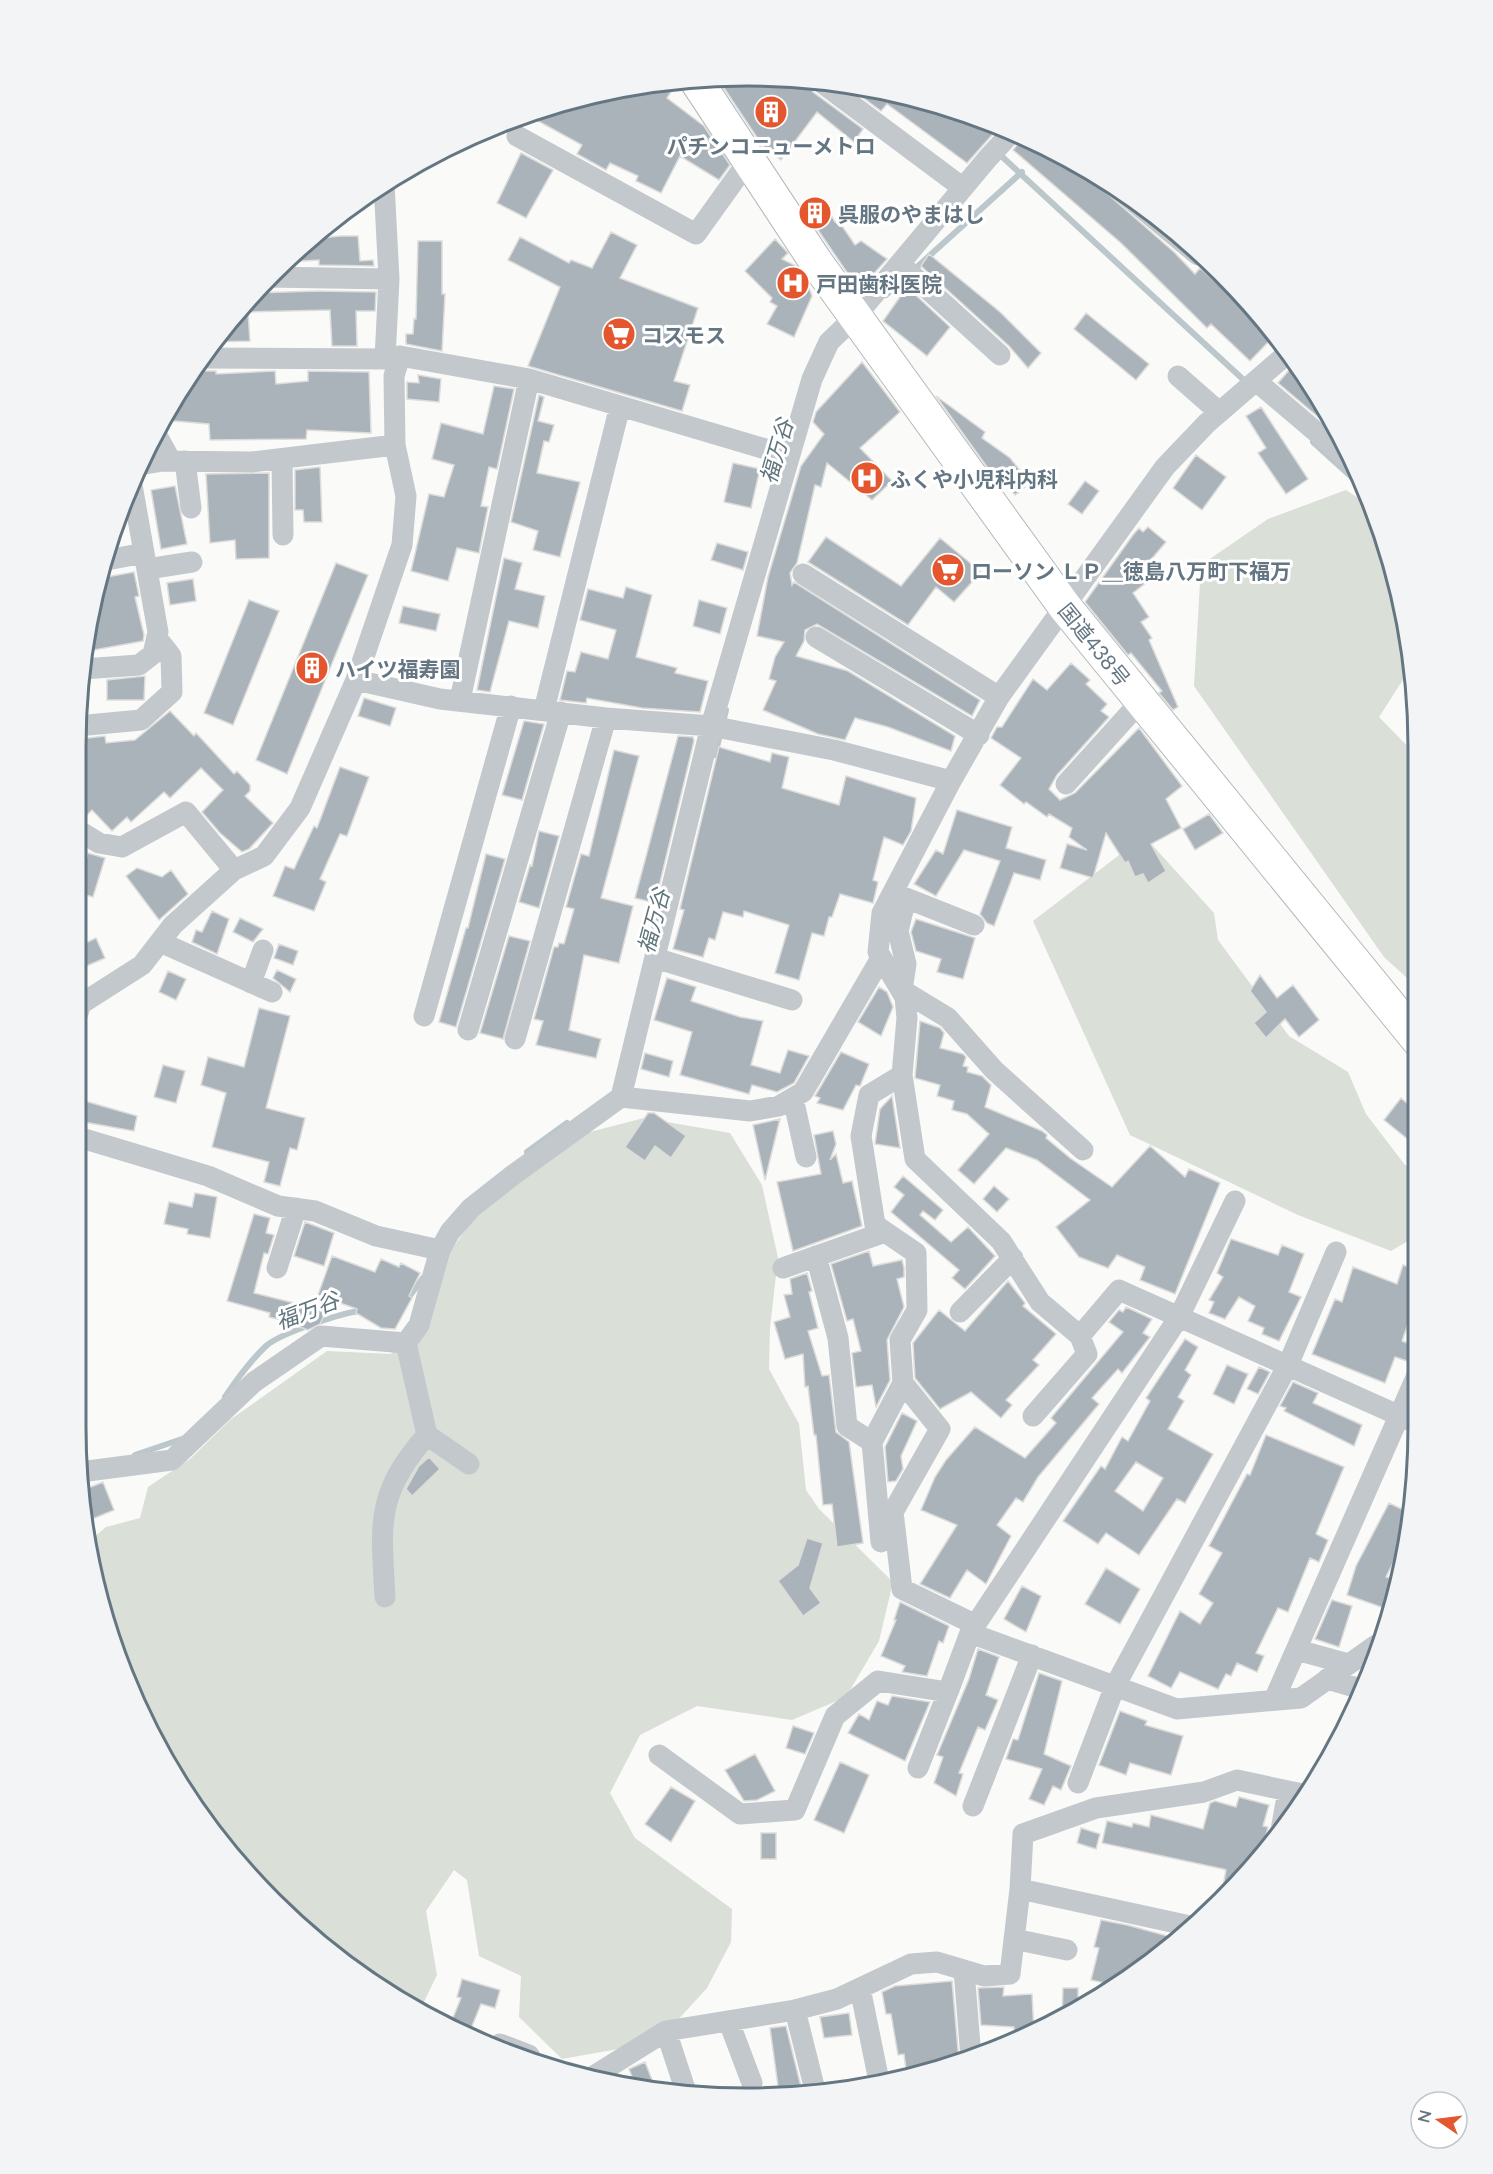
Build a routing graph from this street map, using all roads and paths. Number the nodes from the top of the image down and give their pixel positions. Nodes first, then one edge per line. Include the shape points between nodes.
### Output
1 (701, 87) edge
2 (833, 91) edge
3 (517, 136) dead end
4 (1006, 139) edge
5 (749, 160) junction
6 (963, 188) junction
7 (385, 194) edge
8 (900, 264) junction
9 (281, 277) edge
10 (389, 279) junction
11 (855, 317) junction
12 (1000, 355) dead end
13 (393, 357) junction
14 (212, 358) edge
15 (1281, 359) edge
16 (1178, 376) dead end
17 (529, 379) junction
18 (1256, 381) junction
19 (620, 406) junction
20 (1219, 412) junction
21 (161, 440) edge
22 (395, 444) junction
23 (1334, 445) edge
24 (789, 456) junction
25 (282, 459) junction
26 (178, 461) junction
27 (150, 464) edge
28 (135, 498) edge
29 (190, 508) dead end
30 (283, 535) dead end
31 (113, 560) edge
32 (146, 561) junction
33 (192, 562) dead end
34 (803, 574) dead end
35 (1065, 607) junction
36 (816, 637) dead end
37 (157, 638) junction
38 (90, 668) edge
39 (356, 680) junction
40 (999, 697) junction
41 (460, 700) junction
42 (1141, 701) junction
43 (511, 706) junction
44 (552, 711) junction
45 (606, 718) junction
46 (86, 725) edge
47 (711, 726) junction
48 (979, 735) junction
49 (951, 781) junction
50 (1066, 784) dead end
51 (86, 835) edge
52 (234, 870) junction
53 (974, 925) dead end
54 (160, 942) junction
55 (263, 950) dead end
56 (655, 957) junction
57 (881, 958) junction
58 (251, 983) junction
59 (902, 990) junction
60 (272, 992) dead end
61 (792, 1000) dead end
62 (86, 1001) edge
63 (424, 1016) dead end
64 (1408, 1028) edge
65 (468, 1030) dead end
66 (515, 1039) dead end
67 (902, 1075) junction
68 (621, 1097) junction
69 (793, 1098) junction
70 (86, 1139) edge
71 (1083, 1150) dead end
72 (806, 1157) dead end
73 (1235, 1201) dead end
74 (296, 1208) junction
75 (885, 1232) junction
76 (441, 1250) junction
77 (1336, 1252) dead end
78 (816, 1256) junction
79 (1012, 1258) junction
80 (277, 1268) dead end
81 (783, 1268) dead end
82 (960, 1312) dead end
83 (1179, 1317) junction
84 (1080, 1336) junction
85 (406, 1343) junction
86 (1288, 1365) junction
87 (903, 1383) junction
88 (1034, 1416) dead end
89 (1408, 1420) edge
90 (1408, 1422) edge
91 (427, 1435) junction
92 (872, 1442) junction
93 (469, 1464) dead end
94 (87, 1471) edge
95 (881, 1542) dead end
96 (385, 1597) dead end
97 (973, 1629) junction
98 (1297, 1650) junction
99 (1368, 1650) edge
100 (1032, 1655) junction
101 (1348, 1664) junction
102 (1327, 1679) junction
103 (1115, 1686) junction
104 (1354, 1687) edge
105 (948, 1692) junction
106 (1274, 1700) junction
107 (659, 1755) dead end
108 (918, 1768) dead end
109 (1078, 1783) dead end
110 (1298, 1793) edge
111 (973, 1806) dead end
112 (1020, 1889) junction
113 (1182, 1924) edge
114 (1014, 1939) junction
115 (1067, 1950) dead end
116 (964, 1970) junction
117 (860, 1988) junction
118 (795, 2010) junction
119 (729, 2022) junction
120 (666, 2031) junction
121 (970, 2049) edge
122 (600, 2072) edge
123 (878, 2075) edge
124 (752, 2083) dead end
125 (684, 2085) edge
126 (814, 2085) edge

1 - 5 highway, 国道438号
2 - 6 street
3 - 5 street via 696,234
4 - 6 street
5 - 11 highway, 国道438号
6 - 8 street
7 - 10 street
8 - 11 street
8 - 12 street
9 - 10 street
10 - 13 street
11 - 24 street via 829,342 812,380
11 - 35 highway, 国道438号
13 - 14 street
13 - 17 street
13 - 22 street
15 - 18 street
16 - 20 street
17 - 19 street
17 - 41 street
18 - 20 street
18 - 23 street
19 - 24 street
19 - 44 street
20 - 35 street via 1165,467
21 - 26 street
22 - 25 street
22 - 39 street via 406,495 402,545
24 - 47 street
25 - 26 street
25 - 30 street
26 - 27 street
26 - 29 street
28 - 32 street
31 - 32 street
32 - 33 street
32 - 37 street
34 - 40 street
35 - 40 street
35 - 42 highway, 国道438号
36 - 48 street
37 - 38 street via 153,654 139,665
37 - 46 street via 171,656 172,692 141,720
39 - 41 street
39 - 52 street via 300,808 264,856
40 - 48 street
41 - 43 street
42 - 50 street
42 - 64 highway, 国道438号
43 - 44 street
43 - 63 street
44 - 45 street
44 - 65 street
45 - 47 street
45 - 66 street
47 - 49 street via 834,750
47 - 56 street
48 - 49 street
49 - 57 street via 882,913 878,952
51 - 52 street via 99,843 122,847 186,812
52 - 54 street via 173,925
53 - 59 street via 906,898 898,931 906,964
54 - 58 street
54 - 62 street via 142,965
55 - 58 street
56 - 61 street
56 - 68 street
57 - 59 street
57 - 69 street via 803,1092
58 - 60 street
59 - 67 street via 907,1018
59 - 71 street via 948,1018 994,1070
67 - 75 street via 869,1095 861,1136 875,1226
67 - 79 street via 915,1159 1001,1241
68 - 69 street via 750,1111 779,1106
68 - 76 street via 471,1208 450,1232
69 - 72 street
70 - 74 street via 208,1176 267,1203
73 - 83 street
74 - 76 street via 315,1211 376,1236
74 - 80 street
75 - 78 street
75 - 87 street via 916,1253 917,1310 900,1340
76 - 85 street via 419,1325
77 - 86 street
78 - 81 street
78 - 92 street via 838,1338 847,1426
79 - 82 street
79 - 84 street via 1040,1302
83 - 84 street via 1119,1290
83 - 86 street
83 - 97 street
84 - 88 street via 1087,1353
85 - 91 street
85 - 94 street via 321,1336 254,1382 172,1460
86 - 89 street
86 - 103 street
87 - 92 street
87 - 97 street via 940,1429 893,1512 902,1588
90 - 98 street
91 - 93 street
91 - 96 street via 403,1462 386,1500 381,1524
92 - 95 street
97 - 100 street
97 - 105 street
98 - 101 street
98 - 106 street
99 - 101 street
100 - 103 street
100 - 111 street
101 - 102 street
102 - 104 street
102 - 106 street via 1301,1698
103 - 106 street via 1177,1709
103 - 109 street
105 - 107 street via 878,1680 835,1716 795,1810 740,1814
105 - 108 street
110 - 112 street via 1237,1780 1204,1792 1096,1808 1023,1834
112 - 113 street
112 - 114 street
114 - 115 street
114 - 116 street via 1010,1974 984,1976
116 - 117 street via 937,1962 911,1964
116 - 121 street
117 - 118 street via 837,1999
117 - 123 street
118 - 119 street
118 - 126 street
119 - 120 street
119 - 124 street
120 - 122 street
120 - 125 street

